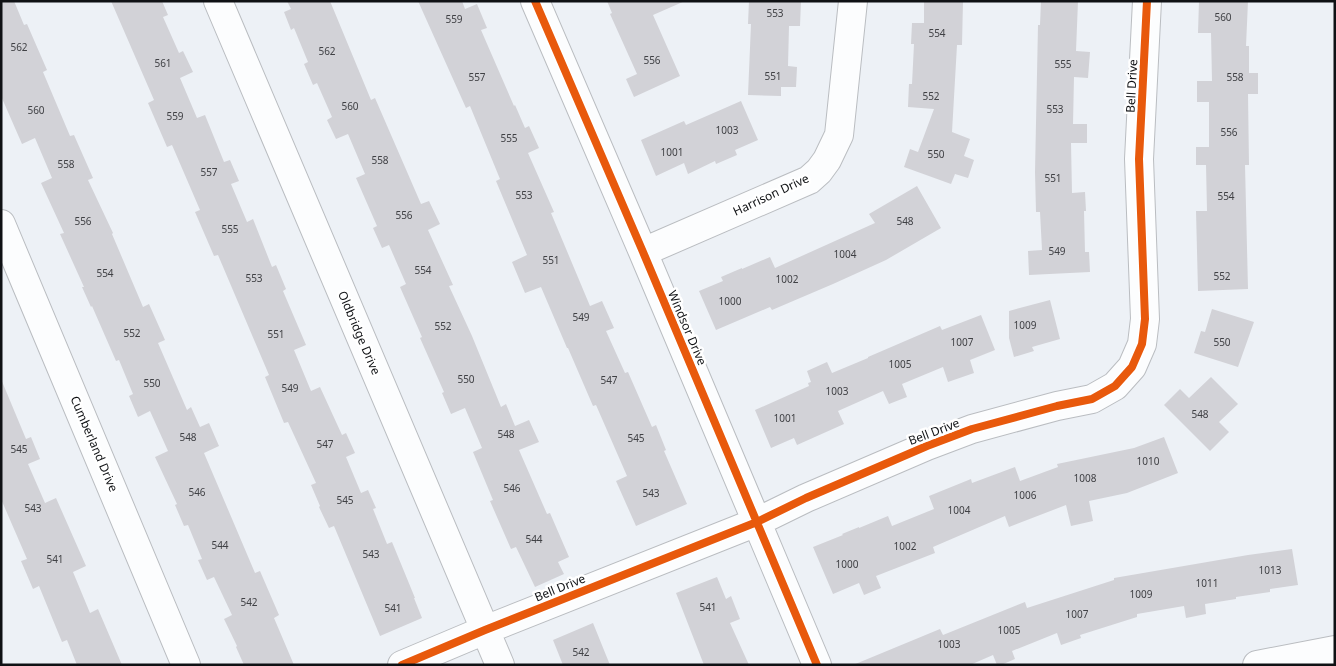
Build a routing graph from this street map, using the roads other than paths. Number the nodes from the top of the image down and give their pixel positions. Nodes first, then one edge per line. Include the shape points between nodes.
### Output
1 (218, 1) edge
2 (536, 1) edge
3 (853, 1) edge
4 (1147, 1) edge
5 (1, 224) edge
6 (643, 252) junction
7 (757, 522) junction
8 (485, 630) junction
9 (1335, 650) edge
10 (186, 665) edge
11 (402, 665) edge
12 (500, 665) edge
13 (817, 665) edge
14 (1257, 665) edge

1 - 8 street, Oldbridge Drive
2 - 6 street, Windsor Drive
3 - 6 street, Harrison Drive via 839,135 819,171 809,180
4 - 7 street, Bell Drive via 1140,159 1145,319 1142,344 1132,367 1115,386 1092,399 963,432
5 - 10 street, Cumberland Drive
6 - 7 street, Windsor Drive
7 - 8 street, Bell Drive
7 - 13 street, Windsor Drive
8 - 11 street, Bell Drive
8 - 12 street, Oldbridge Drive
9 - 14 street

